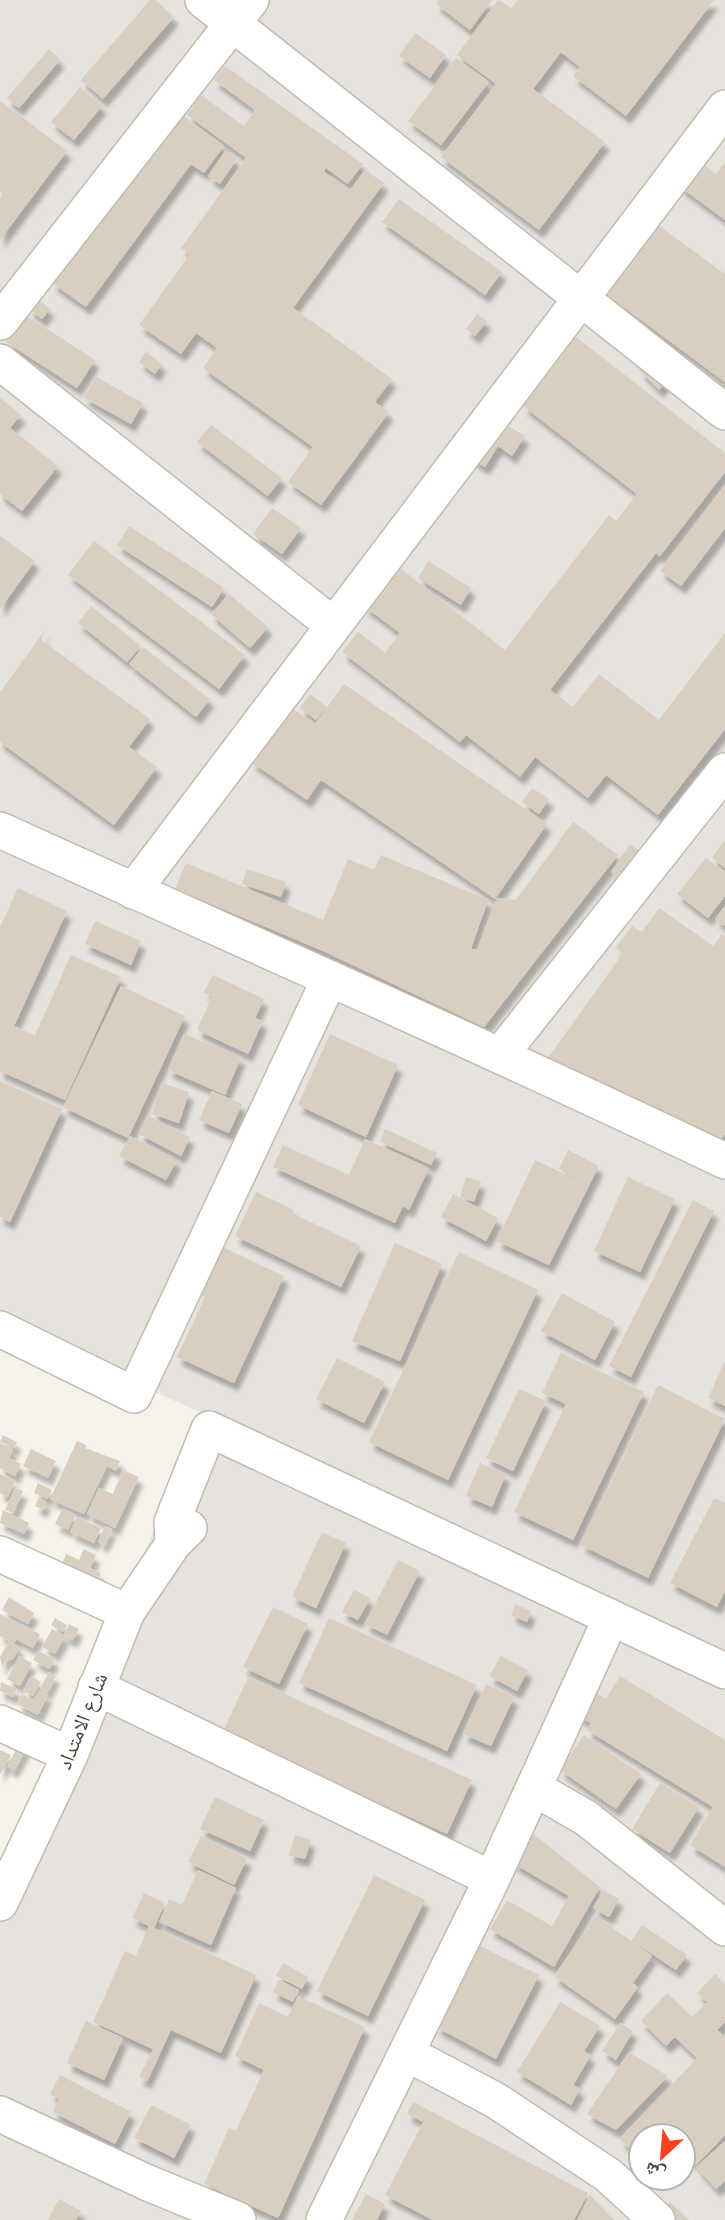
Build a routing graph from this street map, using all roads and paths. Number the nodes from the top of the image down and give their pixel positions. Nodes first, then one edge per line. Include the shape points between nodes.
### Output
1 (203, 0) edge
2 (242, 12) edge
3 (725, 108) edge
4 (580, 298) junction
5 (0, 322) edge
6 (0, 362) edge
7 (725, 412) edge
8 (333, 625) junction
9 (725, 771) edge
10 (0, 830) edge
11 (133, 891) junction
12 (329, 980) junction
13 (501, 1054) junction
14 (725, 1161) edge
15 (0, 1329) edge
16 (0, 1555) edge
17 (127, 1612) junction
18 (611, 1618) junction
19 (725, 1671) edge
20 (96, 1687) junction
21 (0, 1723) edge
22 (70, 1755) junction
23 (534, 1788) junction
24 (492, 1879) junction
25 (2, 1894) edge
26 (725, 1928) edge
27 (408, 2054) junction
28 (0, 2114) edge
29 (238, 2220) edge
30 (324, 2220) edge
31 (657, 2220) edge

1 - 2 street
2 - 4 street
2 - 5 street
3 - 4 street
4 - 7 street
4 - 8 street
6 - 8 street
8 - 11 street
9 - 13 street
10 - 11 street
11 - 12 street
12 - 13 street
12 - 15 street via 134,1395
13 - 14 street
16 - 17 street
17 - 18 street, شارع الامتداد via 173,1544 173,1522 220,1433
17 - 20 street, شارع الامتداد
18 - 19 street
18 - 23 street
20 - 22 street, شارع الامتداد
20 - 24 street
21 - 22 street
22 - 25 street, شارع الامتداد
23 - 24 street
23 - 26 street via 586,1818
24 - 27 street
27 - 30 street
27 - 31 street via 495,2099 608,2175
28 - 29 street

